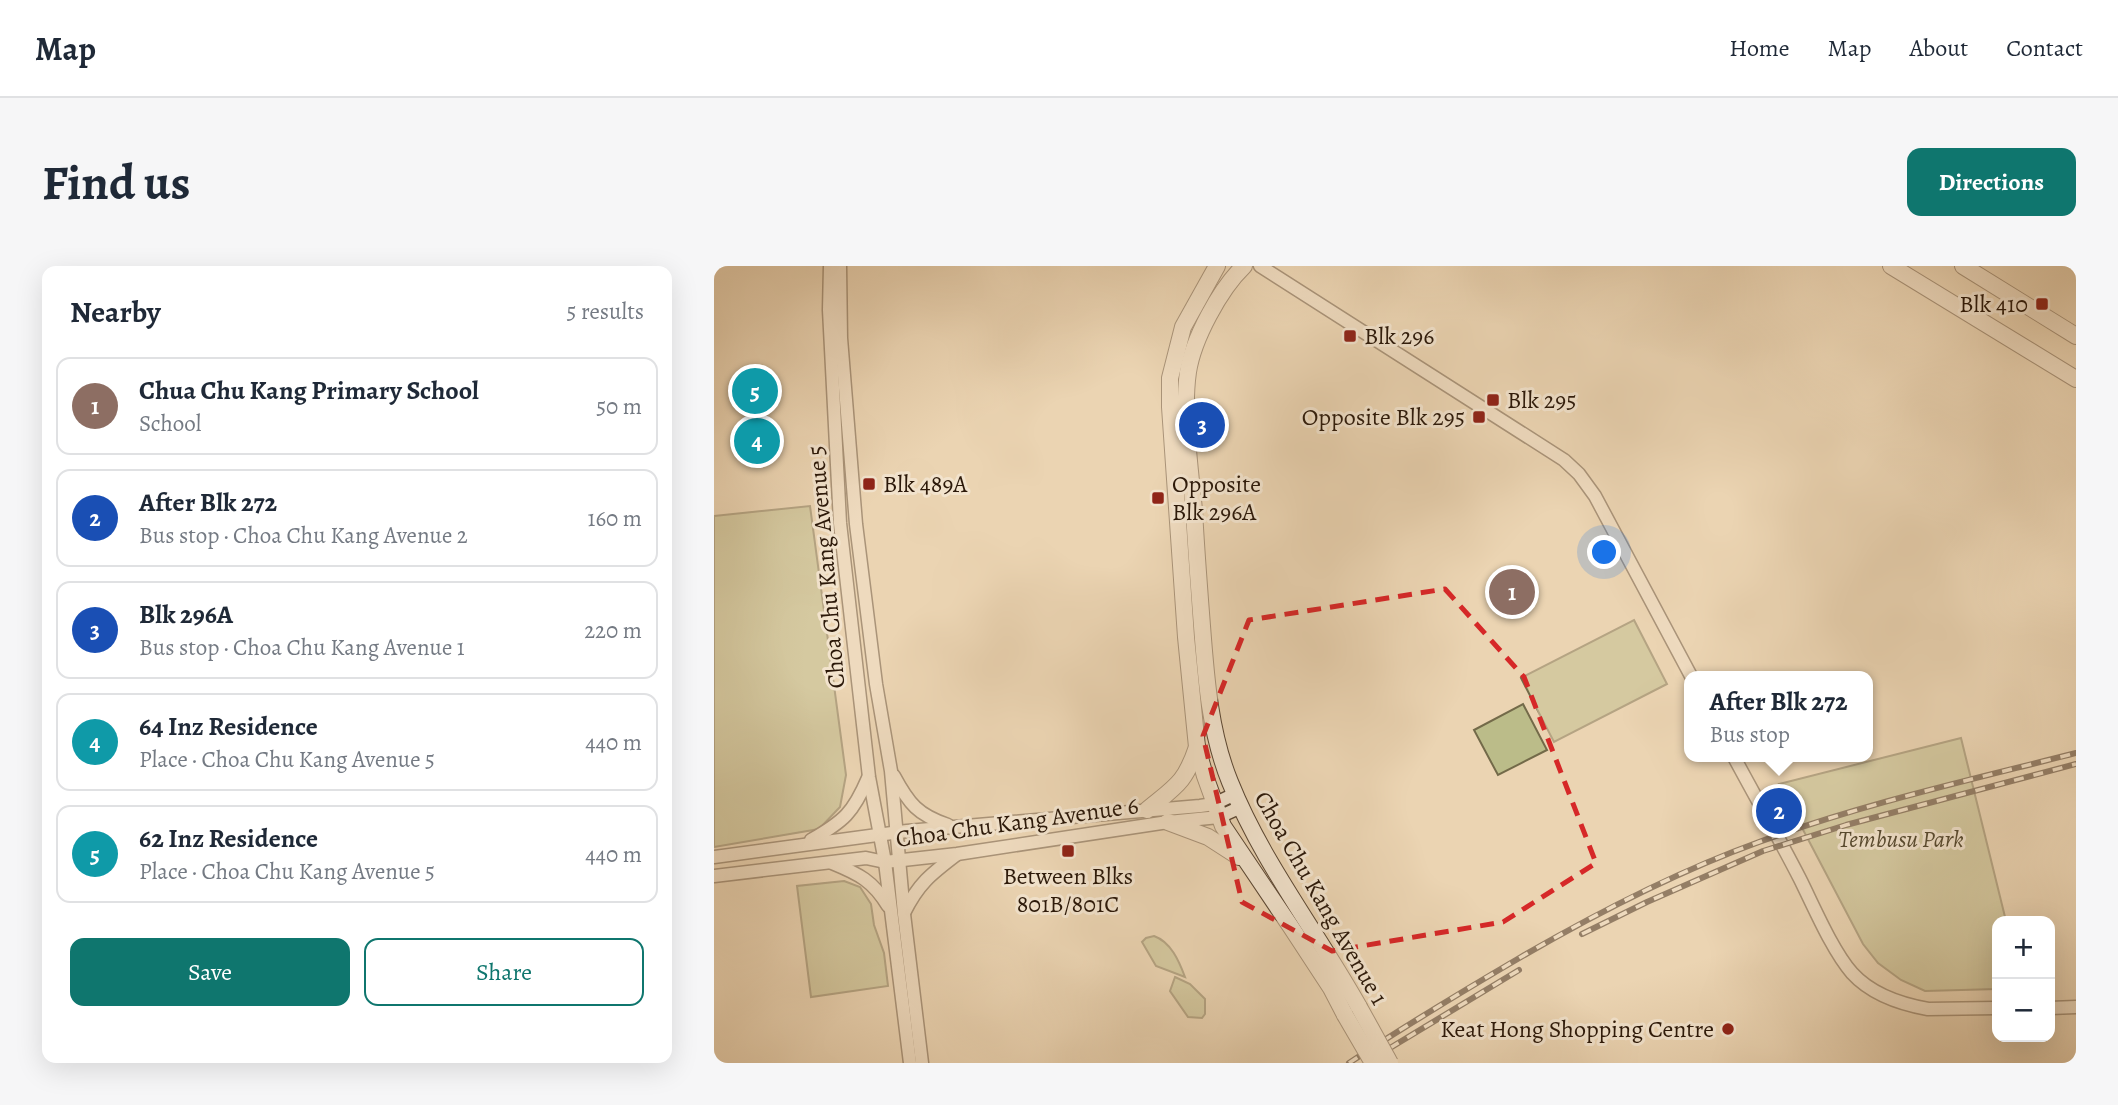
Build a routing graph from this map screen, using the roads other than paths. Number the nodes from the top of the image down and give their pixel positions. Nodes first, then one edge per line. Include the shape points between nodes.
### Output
1 (830, 266) edge
2 (840, 266) edge
3 (1217, 266) edge
4 (1244, 266) edge
5 (1260, 266) edge
6 (1891, 266) edge
7 (1963, 266) edge
8 (2076, 336) edge
9 (838, 377) junction
10 (2076, 379) edge
11 (1688, 671) edge
12 (1197, 747) junction
13 (1737, 762) edge
14 (891, 771) junction
15 (869, 777) junction
16 (1238, 800) junction
17 (1147, 810) junction
18 (1217, 810) junction
19 (1168, 822) junction
20 (952, 826) junction
21 (897, 832) junction
22 (879, 835) junction
23 (805, 844) junction
24 (957, 854) junction
25 (714, 857) edge
26 (900, 860) junction
27 (829, 862) junction
28 (885, 862) junction
29 (1250, 864) junction
30 (714, 876) edge
31 (1281, 880) junction
32 (1275, 902) junction
33 (890, 909) junction
34 (904, 914) junction
35 (2076, 1007) edge
36 (1992, 1008) edge
37 (2055, 1008) edge
38 (1352, 1011) junction
39 (910, 1063) edge
40 (922, 1063) edge
41 (1373, 1063) edge
42 (1390, 1063) edge

1 - 9 street, Choa Chu Kang Avenue 5 via 829,310
2 - 9 street, Choa Chu Kang Avenue 5
3 - 12 street, Choa Chu Kang Avenue 1 via 1184,327 1170,378
4 - 16 street, Choa Chu Kang Avenue 1 via 1206,321 1188,371 1186,400 1207,683 1220,755
5 - 11 street via 1564,460 1595,496
6 - 10 street
7 - 8 street
9 - 14 street, Choa Chu Kang Avenue 5
9 - 15 street, Choa Chu Kang Avenue 5 via 840,523
12 - 17 street via 1180,783
12 - 18 street, Choa Chu Kang Avenue 1
13 - 36 street via 1853,974 1890,999 1918,1007
14 - 20 street via 914,809
14 - 21 street, Choa Chu Kang Avenue 5
15 - 22 street, Choa Chu Kang Avenue 5
15 - 23 street via 859,800 842,821
16 - 18 street, Choa Chu Kang Avenue 6
16 - 31 street, Choa Chu Kang Avenue 1
17 - 18 street, Choa Chu Kang Avenue 6
17 - 20 street, Choa Chu Kang Avenue 6
18 - 19 street, Choa Chu Kang Avenue 6
18 - 29 street, Choa Chu Kang Avenue 1
19 - 24 street, Choa Chu Kang Avenue 6
19 - 29 street via 1208,837
20 - 21 street, Choa Chu Kang Avenue 6
21 - 22 street, Choa Chu Kang Avenue 6
21 - 26 street, Choa Chu Kang Avenue 5
22 - 23 street, Choa Chu Kang Avenue 6
22 - 28 street, Choa Chu Kang Avenue 5
23 - 25 street, Choa Chu Kang Avenue 6
24 - 26 street, Choa Chu Kang Avenue 6
24 - 34 street via 926,878
26 - 28 street, Choa Chu Kang Avenue 6
26 - 34 street, Choa Chu Kang Avenue 5
27 - 28 street, Choa Chu Kang Avenue 6 via 866,858
27 - 30 street, Choa Chu Kang Avenue 6
27 - 33 street via 865,878
28 - 33 street, Choa Chu Kang Avenue 5
29 - 32 street, Choa Chu Kang Avenue 1
31 - 32 street via 1272,890
31 - 38 street, Choa Chu Kang Avenue 1 via 1333,960
32 - 38 street, Choa Chu Kang Avenue 1 via 1331,988
33 - 39 street, Choa Chu Kang Avenue 5
34 - 40 street, Choa Chu Kang Avenue 5
35 - 37 street
38 - 41 street, Choa Chu Kang Avenue 1, bridge
38 - 42 street, Choa Chu Kang Avenue 1, bridge

